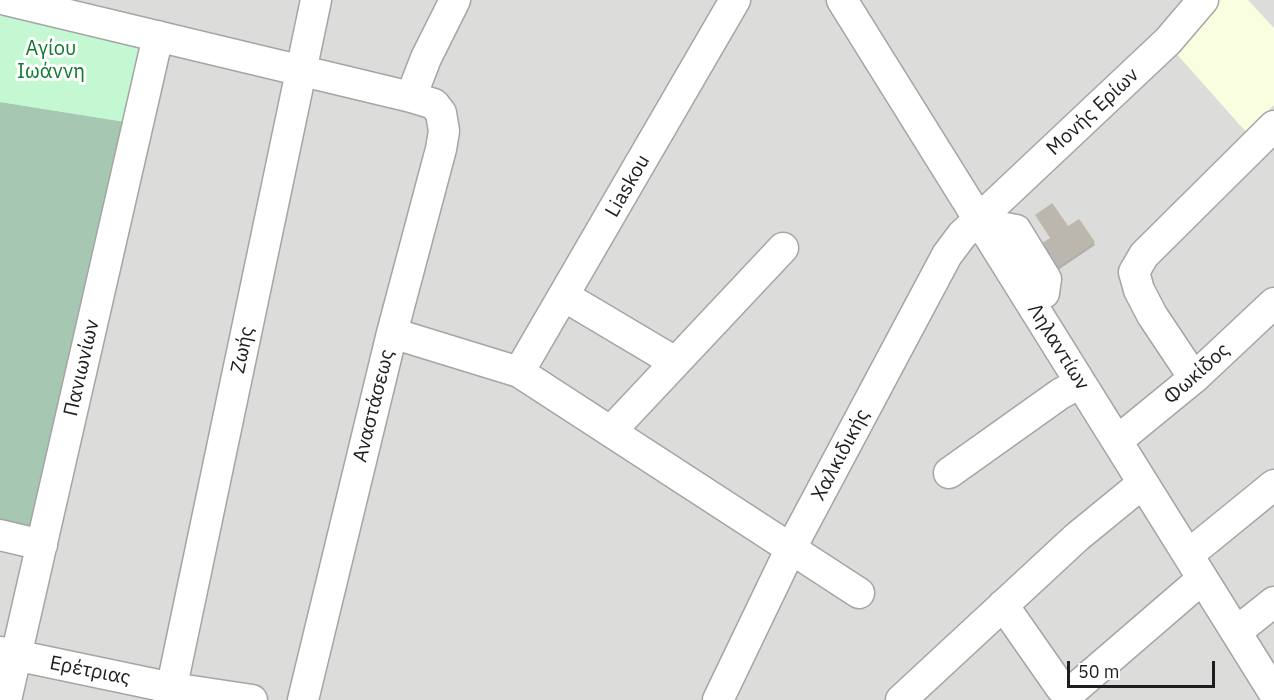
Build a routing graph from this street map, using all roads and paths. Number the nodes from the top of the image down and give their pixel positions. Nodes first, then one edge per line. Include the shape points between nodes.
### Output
1 (6, 0) edge
2 (316, 0) edge
3 (455, 0) edge
4 (735, 0) edge
5 (842, 0) edge
6 (1203, 0) edge
7 (158, 36) junction
8 (301, 70) junction
9 (411, 97) junction
10 (1274, 126) edge
11 (992, 223) junction
12 (783, 248) dead end
13 (1044, 292) dead end
14 (564, 296) junction
15 (1274, 303) edge
16 (392, 333) junction
17 (675, 362) junction
18 (519, 372) junction
19 (1194, 378) junction
20 (1080, 383) junction
21 (611, 431) junction
22 (1117, 441) junction
23 (949, 473) dead end
24 (1143, 483) junction
25 (1274, 485) edge
26 (0, 535) edge
27 (42, 545) junction
28 (791, 548) junction
29 (1195, 567) junction
30 (859, 593) dead end
31 (1274, 602) edge
32 (1003, 605) junction
33 (1236, 632) junction
34 (8, 654) edge
35 (1274, 693) edge
36 (171, 694) edge
37 (6, 700) edge
38 (252, 700) edge
39 (303, 700) edge
40 (718, 700) edge
41 (902, 700) edge

1 - 7 street
2 - 8 street, Ζωής
3 - 9 street
4 - 14 street, Liaskou
5 - 11 street, Ληλαντίων
6 - 11 street, Μονής Ερίων
7 - 8 street
7 - 27 street, Πανιωνίων
8 - 9 street
8 - 36 street, Ζωής
9 - 16 street, Αναστάσεως via 434,104 441,113 444,130
10 - 19 street via 1144,255 1134,272 1152,315
11 - 13 street via 1016,230 1046,279
11 - 20 street, Ληλαντίων
11 - 28 street, Χαλκιδικής via 962,235 947,255
12 - 17 street
14 - 17 street
14 - 18 street, Liaskou
15 - 19 street, Φωκίδος
16 - 18 street
16 - 39 street, Αναστάσεως
17 - 21 street
18 - 21 street
19 - 22 street, Φωκίδος
20 - 22 street, Ληλαντίων
20 - 23 street
21 - 28 street
22 - 24 street, Ληλαντίων
24 - 29 street, Ληλαντίων
24 - 32 street
25 - 29 street
26 - 27 street
27 - 34 street, Πανιωνίων
28 - 30 street
28 - 40 street, Χαλκιδικής
29 - 32 street via 1072,692 1061,688
29 - 33 street, Ληλαντίων
31 - 33 street
32 - 41 street
33 - 35 street, Ληλαντίων
34 - 36 street, Ερέτριας
34 - 37 street, Πανιωνίων
36 - 38 street, Ερέτριας

